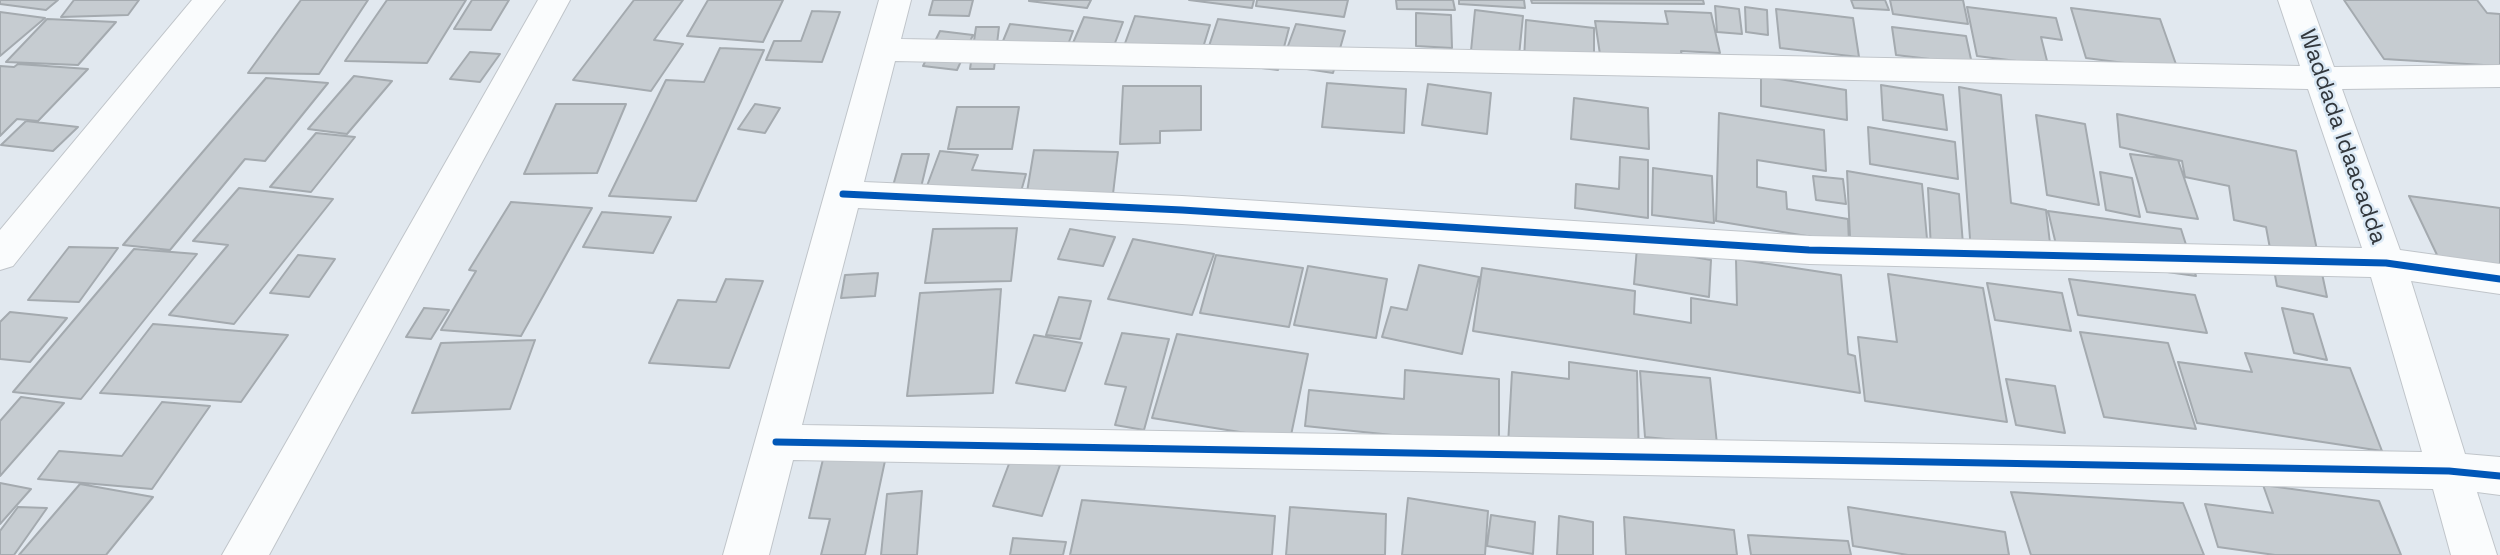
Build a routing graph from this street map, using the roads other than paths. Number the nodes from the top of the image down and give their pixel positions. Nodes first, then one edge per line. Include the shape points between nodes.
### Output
1 (209, 0) edge
2 (554, 0) edge
3 (895, 0) edge
4 (2294, 0) edge
5 (882, 50) junction
6 (2500, 76) edge
7 (2321, 78) junction
8 (843, 194) junction
9 (0, 256) edge
10 (2386, 262) junction
11 (2500, 279) edge
12 (776, 442) junction
13 (2449, 471) junction
14 (2500, 476) edge
15 (246, 555) edge
16 (746, 555) edge
17 (2474, 555) edge

1 - 9 street
2 - 15 street
3 - 5 street
4 - 7 street, Waddada Idaacadda
5 - 7 street
5 - 8 street
6 - 7 street
7 - 10 street, Waddada Idaacadda
8 - 10 street via 1182,210 1809,250
8 - 12 street
10 - 11 street
10 - 13 street, Waddada Idaacadda
12 - 13 street
12 - 16 street
13 - 14 street
13 - 17 street, Waddada Idaacadda

